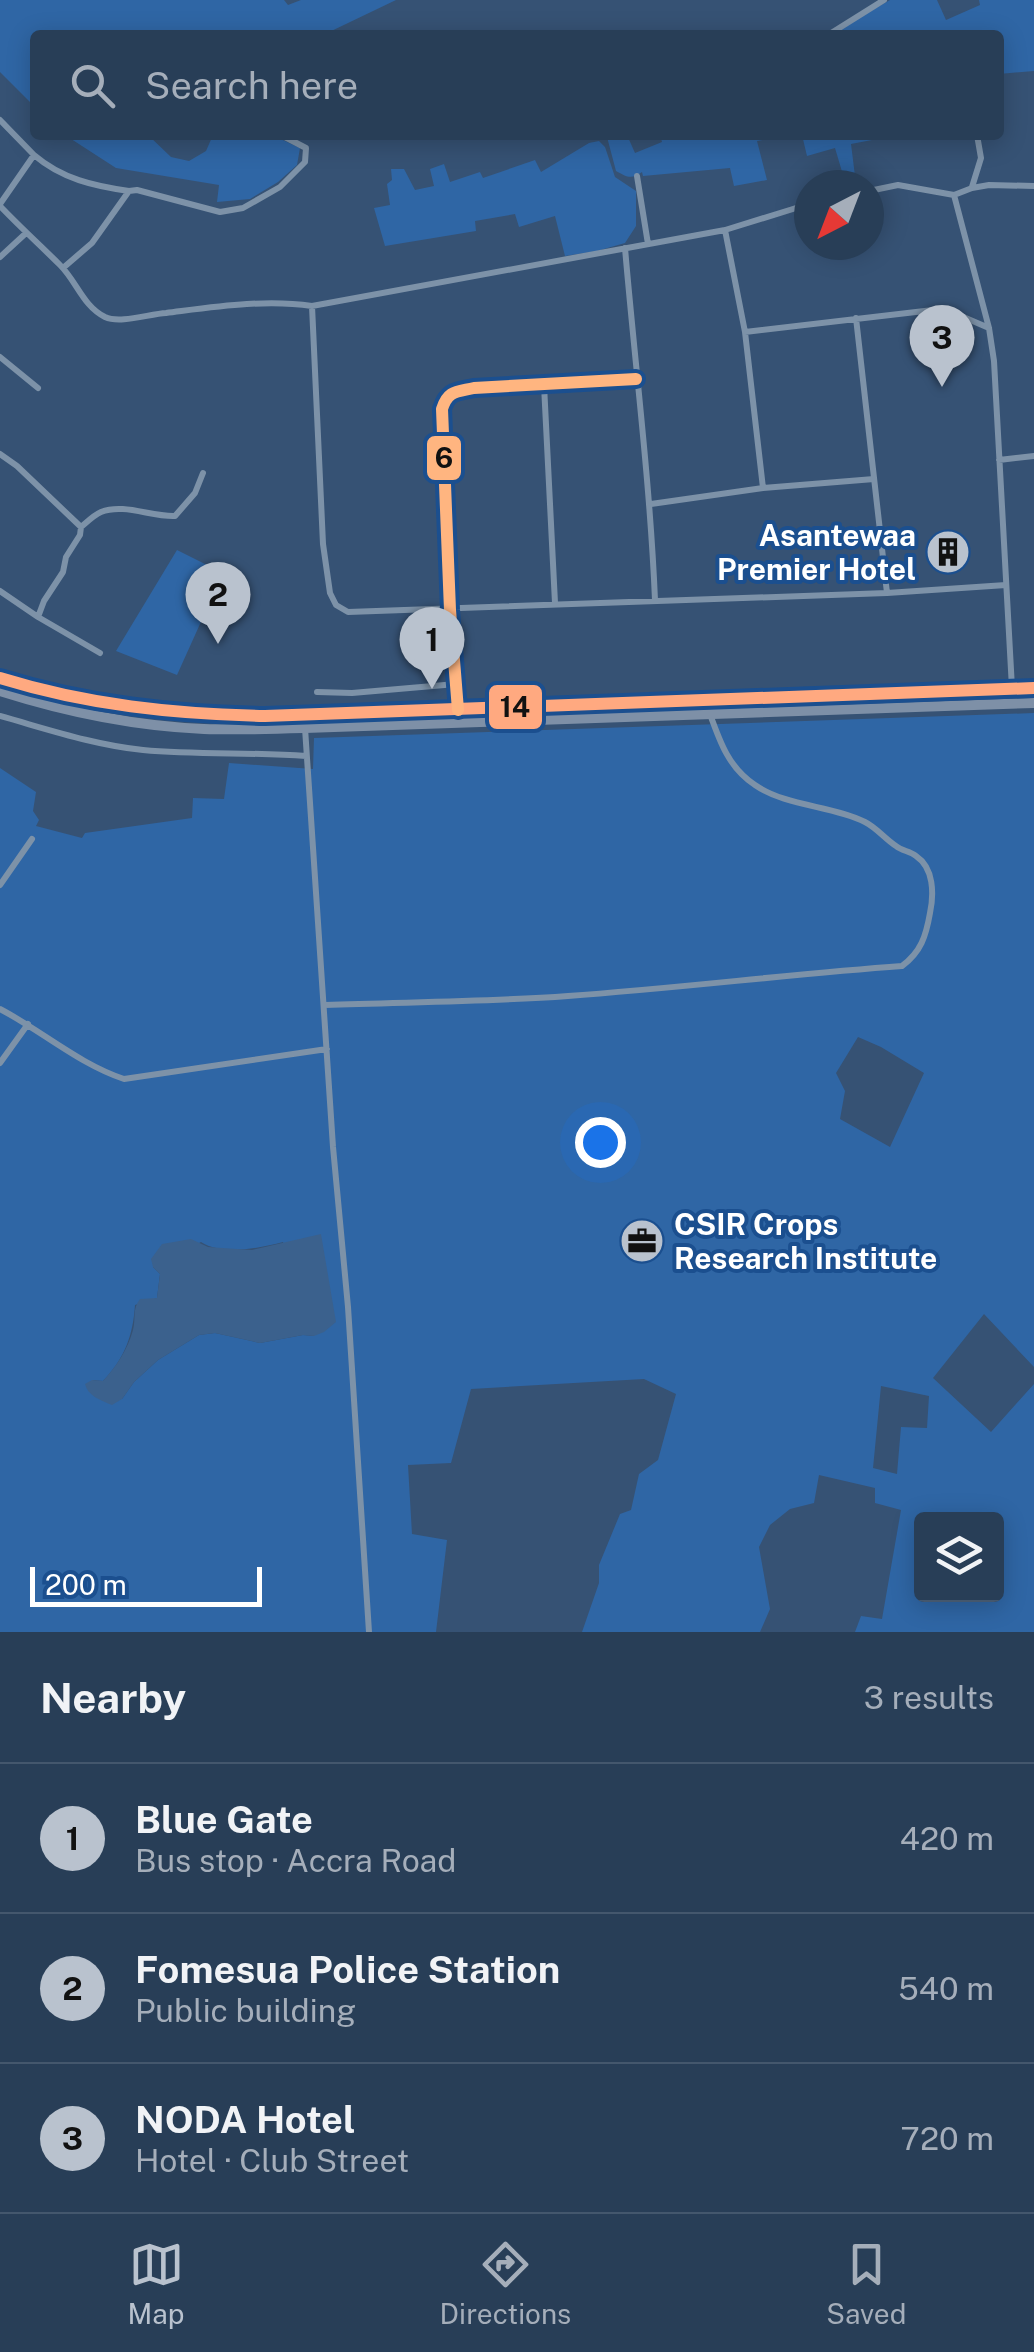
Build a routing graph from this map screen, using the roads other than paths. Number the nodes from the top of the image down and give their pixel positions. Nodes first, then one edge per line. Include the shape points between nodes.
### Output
1 (884, 0) edge
2 (836, 30) edge
3 (0, 120) edge
4 (291, 140) edge
5 (306, 140) edge
6 (978, 140) edge
7 (306, 148) junction
8 (34, 156) junction
9 (638, 176) dead end
10 (1034, 186) edge
11 (884, 188) edge
12 (972, 188) junction
13 (129, 191) junction
14 (954, 195) junction
15 (0, 205) edge
16 (794, 209) edge
17 (725, 230) junction
18 (26, 234) junction
19 (648, 244) junction
20 (625, 248) junction
21 (0, 257) edge
22 (63, 268) junction
23 (312, 306) junction
24 (856, 318) junction
25 (989, 328) junction
26 (745, 332) junction
27 (0, 357) edge
28 (636, 378) junction
29 (544, 385) junction
30 (38, 388) dead end
31 (0, 454) edge
32 (1034, 456) edge
33 (1000, 460) junction
34 (203, 473) dead end
35 (874, 479) junction
36 (763, 488) junction
37 (651, 504) junction
38 (81, 527) junction
39 (1006, 585) junction
40 (0, 591) edge
41 (887, 592) junction
42 (656, 600) junction
43 (555, 604) junction
44 (450, 610) junction
45 (38, 617) junction
46 (100, 652) dead end
47 (0, 678) edge
48 (456, 684) junction
49 (1034, 688) edge
50 (1012, 689) junction
51 (0, 691) edge
52 (316, 692) dead end
53 (1034, 703) edge
54 (458, 710) junction
55 (710, 714) junction
56 (0, 716) edge
57 (305, 728) junction
58 (306, 756) junction
59 (32, 839) dead end
60 (0, 885) edge
61 (325, 1005) junction
62 (0, 1009) edge
63 (28, 1024) junction
64 (328, 1049) junction
65 (0, 1063) edge
66 (369, 1632) edge

1 - 2 street
3 - 8 street
4 - 7 street
5 - 7 street
6 - 12 street
7 - 13 street via 305,162 280,187 243,208 220,212
8 - 13 street via 60,174
8 - 15 street
9 - 19 street
10 - 12 street
11 - 14 street
12 - 14 street
13 - 22 street via 92,243
14 - 25 street
15 - 18 street
16 - 17 street
17 - 19 street
17 - 26 street
18 - 21 street
18 - 22 street
19 - 20 street
20 - 23 street
20 - 28 street
22 - 23 street via 93,310 110,320 285,302
23 - 44 street via 330,593 348,612
24 - 25 street via 933,310
24 - 26 street
24 - 35 street
25 - 33 street
26 - 36 street
27 - 30 street
28 - 29 street
28 - 37 street
29 - 43 street
29 - 44 street via 474,388 446,398
31 - 38 street
32 - 33 street
33 - 39 street
34 - 38 street via 175,516 120,508 99,512
35 - 36 street
35 - 41 street
36 - 37 street
37 - 42 street
38 - 45 street
39 - 41 street
39 - 50 street
40 - 45 street
41 - 42 street
42 - 43 street
43 - 44 street
44 - 48 street
45 - 46 street
47 - 54 highway via 62,696 178,713
48 - 52 street
48 - 54 street
49 - 50 highway
50 - 54 highway
51 - 57 highway via 104,718 185,728
53 - 55 highway
55 - 57 highway
55 - 61 street via 721,747 753,784 864,822 922,861 932,904 914,957 902,966 564,997
56 - 58 street via 139,750
57 - 58 street
58 - 61 street
59 - 60 street
61 - 64 street
62 - 63 street
63 - 64 street via 98,1070 124,1078
63 - 65 street
64 - 66 street

